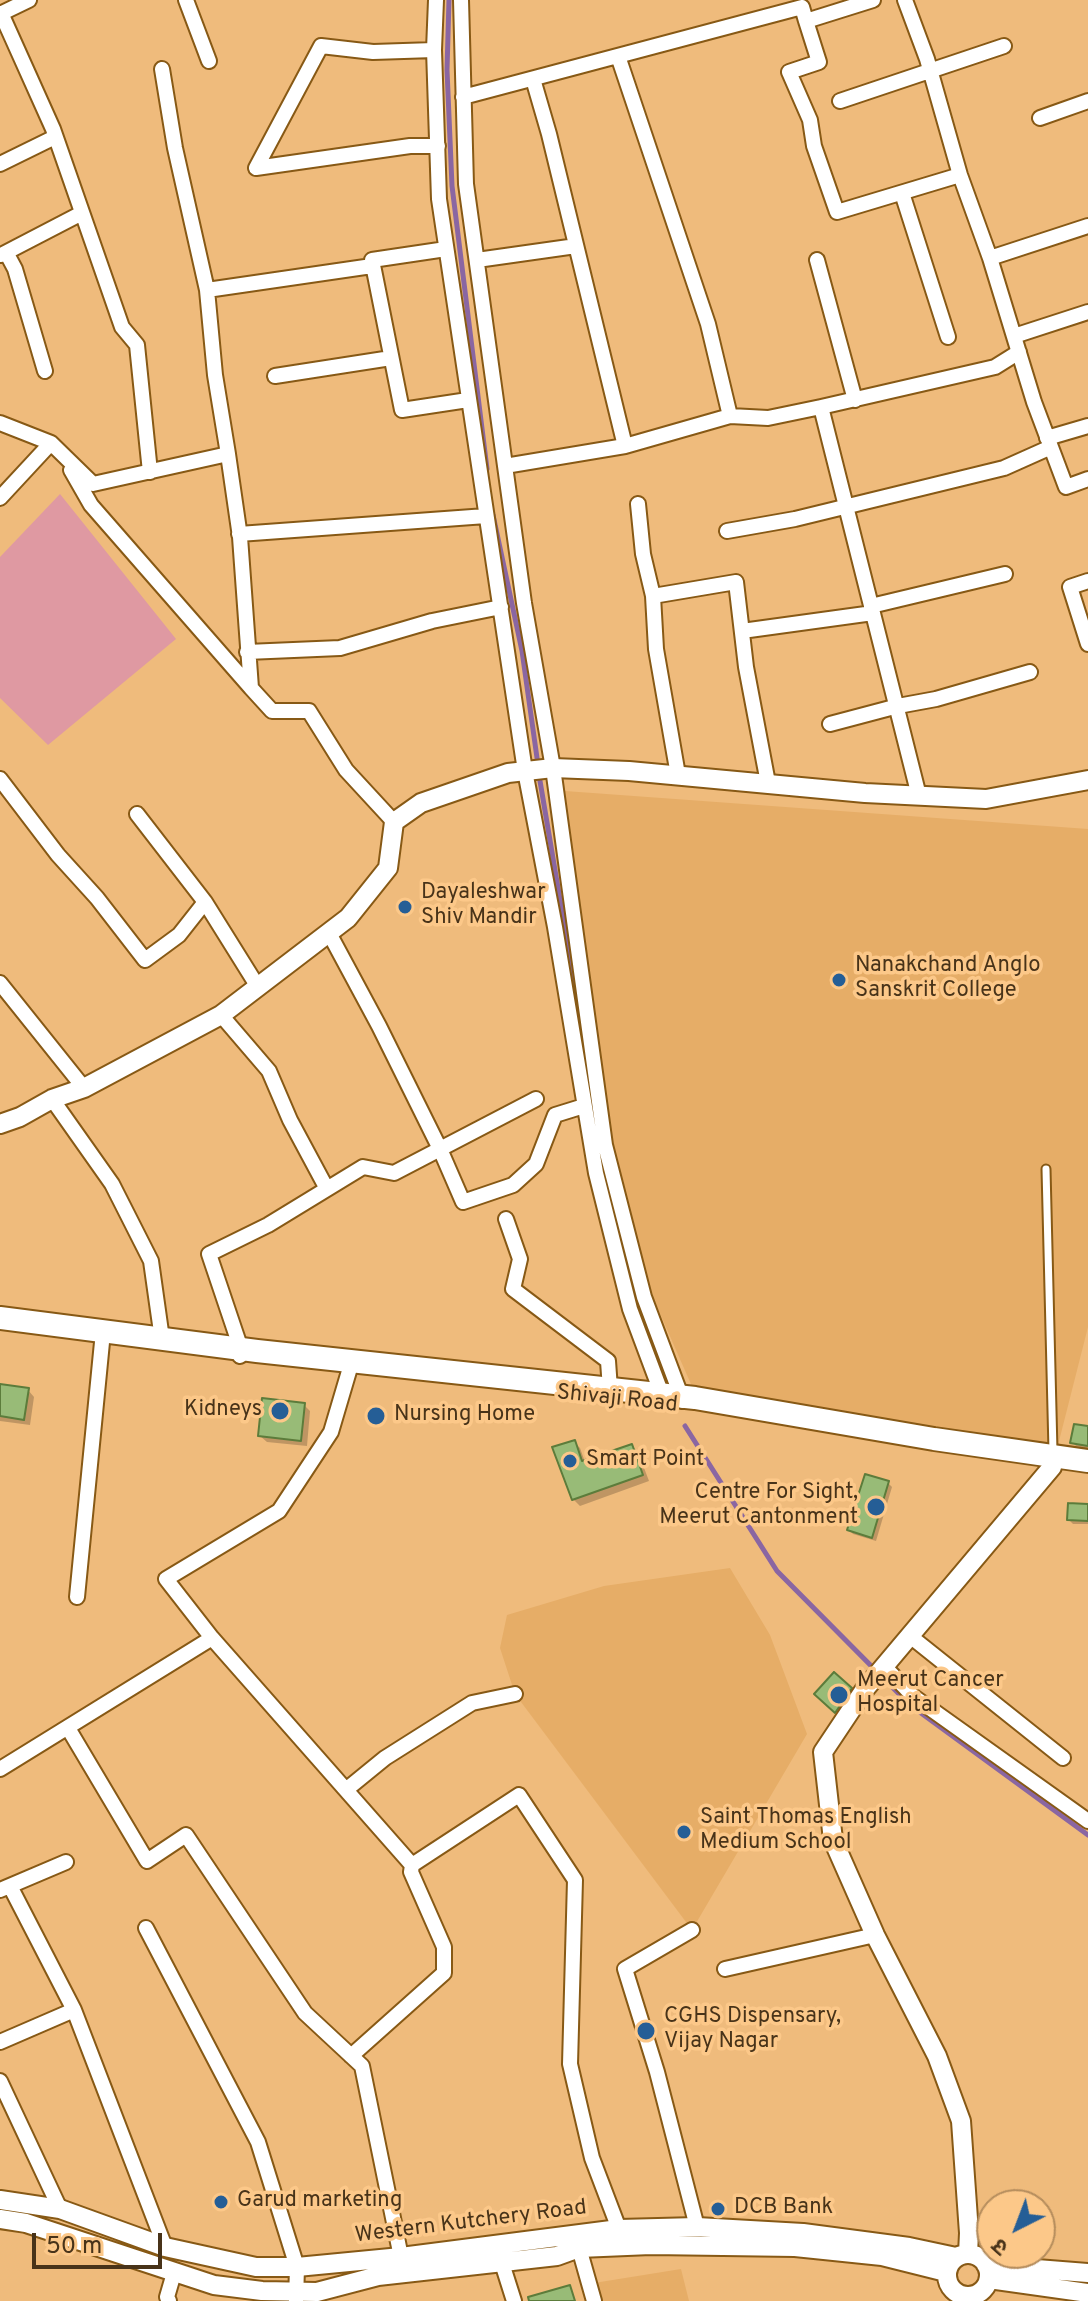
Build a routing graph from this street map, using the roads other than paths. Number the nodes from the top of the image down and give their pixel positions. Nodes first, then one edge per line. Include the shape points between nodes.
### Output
1 (29, 0) edge
2 (186, 0) edge
3 (436, 0) edge
4 (461, 0) edge
5 (873, 0) edge
6 (905, 0) edge
7 (1, 13) edge
8 (806, 21) junction
9 (1004, 46) dead end
10 (434, 50) junction
11 (618, 56) junction
12 (209, 61) dead end
13 (162, 69) dead end
14 (930, 72) junction
15 (533, 79) junction
16 (463, 97) junction
17 (840, 101) dead end
18 (1088, 101) edge
19 (1040, 118) dead end
20 (55, 137) junction
21 (438, 146) junction
22 (0, 164) edge
23 (960, 175) junction
24 (902, 193) junction
25 (82, 213) junction
26 (1088, 226) edge
27 (576, 246) junction
28 (446, 249) junction
29 (3, 254) edge
30 (990, 258) junction
31 (372, 260) junction
32 (477, 260) junction
33 (817, 260) dead end
34 (207, 290) junction
35 (1088, 312) edge
36 (1014, 336) junction
37 (948, 337) dead end
38 (1019, 352) junction
39 (391, 358) junction
40 (45, 371) dead end
41 (275, 376) dead end
42 (468, 400) junction
43 (855, 400) junction
44 (821, 407) junction
45 (730, 416) junction
46 (0, 423) edge
47 (1088, 426) edge
48 (1049, 442) junction
49 (51, 443) junction
50 (625, 446) junction
51 (228, 454) junction
52 (505, 466) junction
53 (150, 472) junction
54 (1088, 479) edge
55 (0, 498) edge
56 (638, 504) dead end
57 (845, 507) junction
58 (486, 516) junction
59 (727, 531) dead end
60 (239, 534) junction
61 (1005, 574) dead end
62 (1088, 581) edge
63 (653, 596) junction
64 (501, 607) junction
65 (872, 610) junction
66 (742, 631) junction
67 (1088, 644) edge
68 (247, 652) junction
69 (1030, 672) dead end
70 (251, 688) junction
71 (898, 706) junction
72 (830, 724) dead end
73 (550, 768) junction
74 (525, 771) junction
75 (678, 775) junction
76 (0, 779) edge
77 (1088, 780) edge
78 (768, 783) junction
79 (919, 796) junction
80 (137, 814) dead end
81 (394, 822) junction
82 (205, 902) junction
83 (329, 933) junction
84 (0, 983) edge
85 (258, 987) junction
86 (221, 1015) junction
87 (84, 1088) junction
88 (52, 1099) junction
89 (536, 1099) dead end
90 (584, 1106) junction
91 (0, 1124) edge
92 (440, 1149) junction
93 (1046, 1169) dead end
94 (327, 1189) junction
95 (506, 1219) dead end
96 (0, 1318) edge
97 (0, 1331) edge
98 (102, 1337) junction
99 (162, 1339) junction
100 (240, 1354) junction
101 (351, 1367) junction
102 (610, 1389) junction
103 (673, 1401) junction
104 (1053, 1461) junction
105 (1088, 1461) edge
106 (1088, 1473) edge
107 (77, 1597) dead end
108 (910, 1636) junction
109 (212, 1638) junction
110 (882, 1668) junction
111 (515, 1694) dead end
112 (68, 1728) junction
113 (1063, 1758) dead end
114 (0, 1769) edge
115 (347, 1789) junction
116 (1088, 1821) edge
117 (66, 1862) dead end
118 (412, 1865) junction
119 (5, 1888) edge
120 (146, 1928) dead end
121 (692, 1930) dead end
122 (875, 1935) junction
123 (725, 1969) dead end
124 (74, 2010) junction
125 (0, 2042) edge
126 (351, 2056) junction
127 (0, 2081) edge
128 (0, 2200) edge
129 (60, 2209) junction
130 (0, 2219) edge
131 (697, 2227) junction
132 (619, 2229) junction
133 (165, 2247) junction
134 (579, 2248) junction
135 (401, 2257) junction
136 (501, 2260) junction
137 (297, 2267) junction
138 (988, 2272) junction
139 (174, 2273) junction
140 (1088, 2273) edge
141 (955, 2274) edge
142 (1088, 2293) edge
143 (296, 2296) edge
144 (976, 2298) edge
145 (169, 2301) edge
146 (514, 2301) edge
147 (594, 2301) edge

1 - 7 street
2 - 12 street
3 - 10 street
4 - 16 street
5 - 8 street
6 - 14 street
7 - 20 street
8 - 11 street via 802,7
8 - 24 street via 819,62 789,72 810,120 837,212
9 - 14 street
10 - 21 street
10 - 21 street via 373,52 321,46 256,168
11 - 15 street
11 - 45 street via 708,324
13 - 34 street
14 - 17 street
14 - 23 street
15 - 16 street
15 - 27 street
16 - 32 street via 466,184
18 - 19 street
20 - 22 street
20 - 25 street
21 - 28 street
23 - 24 street
23 - 30 street
24 - 37 street
25 - 29 street
25 - 53 street via 122,327 137,345
26 - 30 street
27 - 32 street
27 - 50 street
28 - 31 street
28 - 42 street
29 - 40 street via 15,269
30 - 36 street
31 - 34 street via 372,266
31 - 39 street
32 - 52 street
33 - 43 street
34 - 51 street
35 - 36 street
36 - 38 street
38 - 43 street via 995,367
38 - 48 street
39 - 41 street
39 - 42 street via 402,410
42 - 58 street
43 - 44 street
44 - 45 street via 768,418
44 - 57 street
45 - 50 street
46 - 49 street
47 - 48 street
48 - 54 street via 1066,487
48 - 57 street via 1004,468
49 - 53 street via 93,484
49 - 55 street
49 - 70 street via 91,505
50 - 52 street
51 - 53 street
51 - 60 street
52 - 73 street
56 - 63 street
57 - 59 street
57 - 65 street
58 - 60 street
58 - 64 street
60 - 68 street
61 - 65 street
62 - 67 street via 1070,587
63 - 66 street via 736,582
63 - 75 street via 656,649
64 - 68 street via 340,648
64 - 74 street
65 - 66 street
65 - 71 street
66 - 78 street
68 - 70 street
69 - 71 street
70 - 81 street via 272,711 309,711 346,770
71 - 72 street
71 - 79 street
73 - 74 street
73 - 75 street
73 - 103 street via 605,1145
74 - 81 street via 421,803
74 - 90 street
75 - 78 street
76 - 82 street via 145,960 179,935
77 - 79 street via 986,799
78 - 79 street
80 - 82 street
81 - 83 street via 388,868
82 - 85 street
83 - 85 street
83 - 92 street
84 - 87 street
85 - 86 street
86 - 87 street
86 - 94 street via 269,1071
87 - 88 street
88 - 91 street
88 - 99 street via 112,1184 151,1261
89 - 92 street
90 - 92 street via 555,1115 536,1164 513,1185 463,1202
90 - 103 street via 630,1309
92 - 94 street via 394,1173 363,1167
93 - 104 lane
94 - 100 street via 209,1254
95 - 102 street via 520,1259 513,1289 608,1361
96 - 98 main road
97 - 98 main road, Shivaji Road
98 - 99 main road
98 - 100 main road, Shivaji Road
98 - 107 street
99 - 100 main road
100 - 101 main road, Shivaji Road
101 - 102 main road
101 - 103 main road, Shivaji Road
101 - 109 street via 331,1432 279,1511 166,1579
102 - 103 main road
103 - 104 main road, Shivaji Road
104 - 105 main road
104 - 106 main road, Shivaji Road
104 - 108 street
108 - 110 street
108 - 113 street
109 - 112 street
109 - 115 street
110 - 116 street via 914,1697
110 - 122 street via 823,1752 833,1840
111 - 115 street via 472,1703 385,1758
112 - 114 street
112 - 126 street via 147,1861 186,1835 305,2013
115 - 118 street
117 - 119 street
118 - 126 street via 444,1947 444,1973
118 - 132 street via 519,1795 575,1880 570,2064 592,2158
119 - 124 street
120 - 137 street via 258,2142
121 - 131 street via 625,1969
122 - 123 street
122 - 141 street via 937,2056 961,2121 969,2233
124 - 125 street
124 - 133 street
126 - 135 street via 362,2066
127 - 129 street
128 - 129 street, Western Kutchery Road
129 - 133 street, Western Kutchery Road
130 - 139 street via 111,2249
131 - 132 street, Western Kutchery Road
131 - 141 street, Western Kutchery Road via 909,2247
132 - 135 street, Western Kutchery Road
133 - 137 street, Western Kutchery Road via 256,2267
134 - 136 street via 557,2256
134 - 141 street via 795,2247 882,2256
134 - 147 street
135 - 137 street, Western Kutchery Road
136 - 143 street via 378,2276
136 - 146 street
137 - 143 street
138 - 140 street
138 - 141 street via 978,2256
138 - 142 street
138 - 144 street
139 - 143 street via 214,2285
139 - 145 street
141 - 144 street via 960,2295

